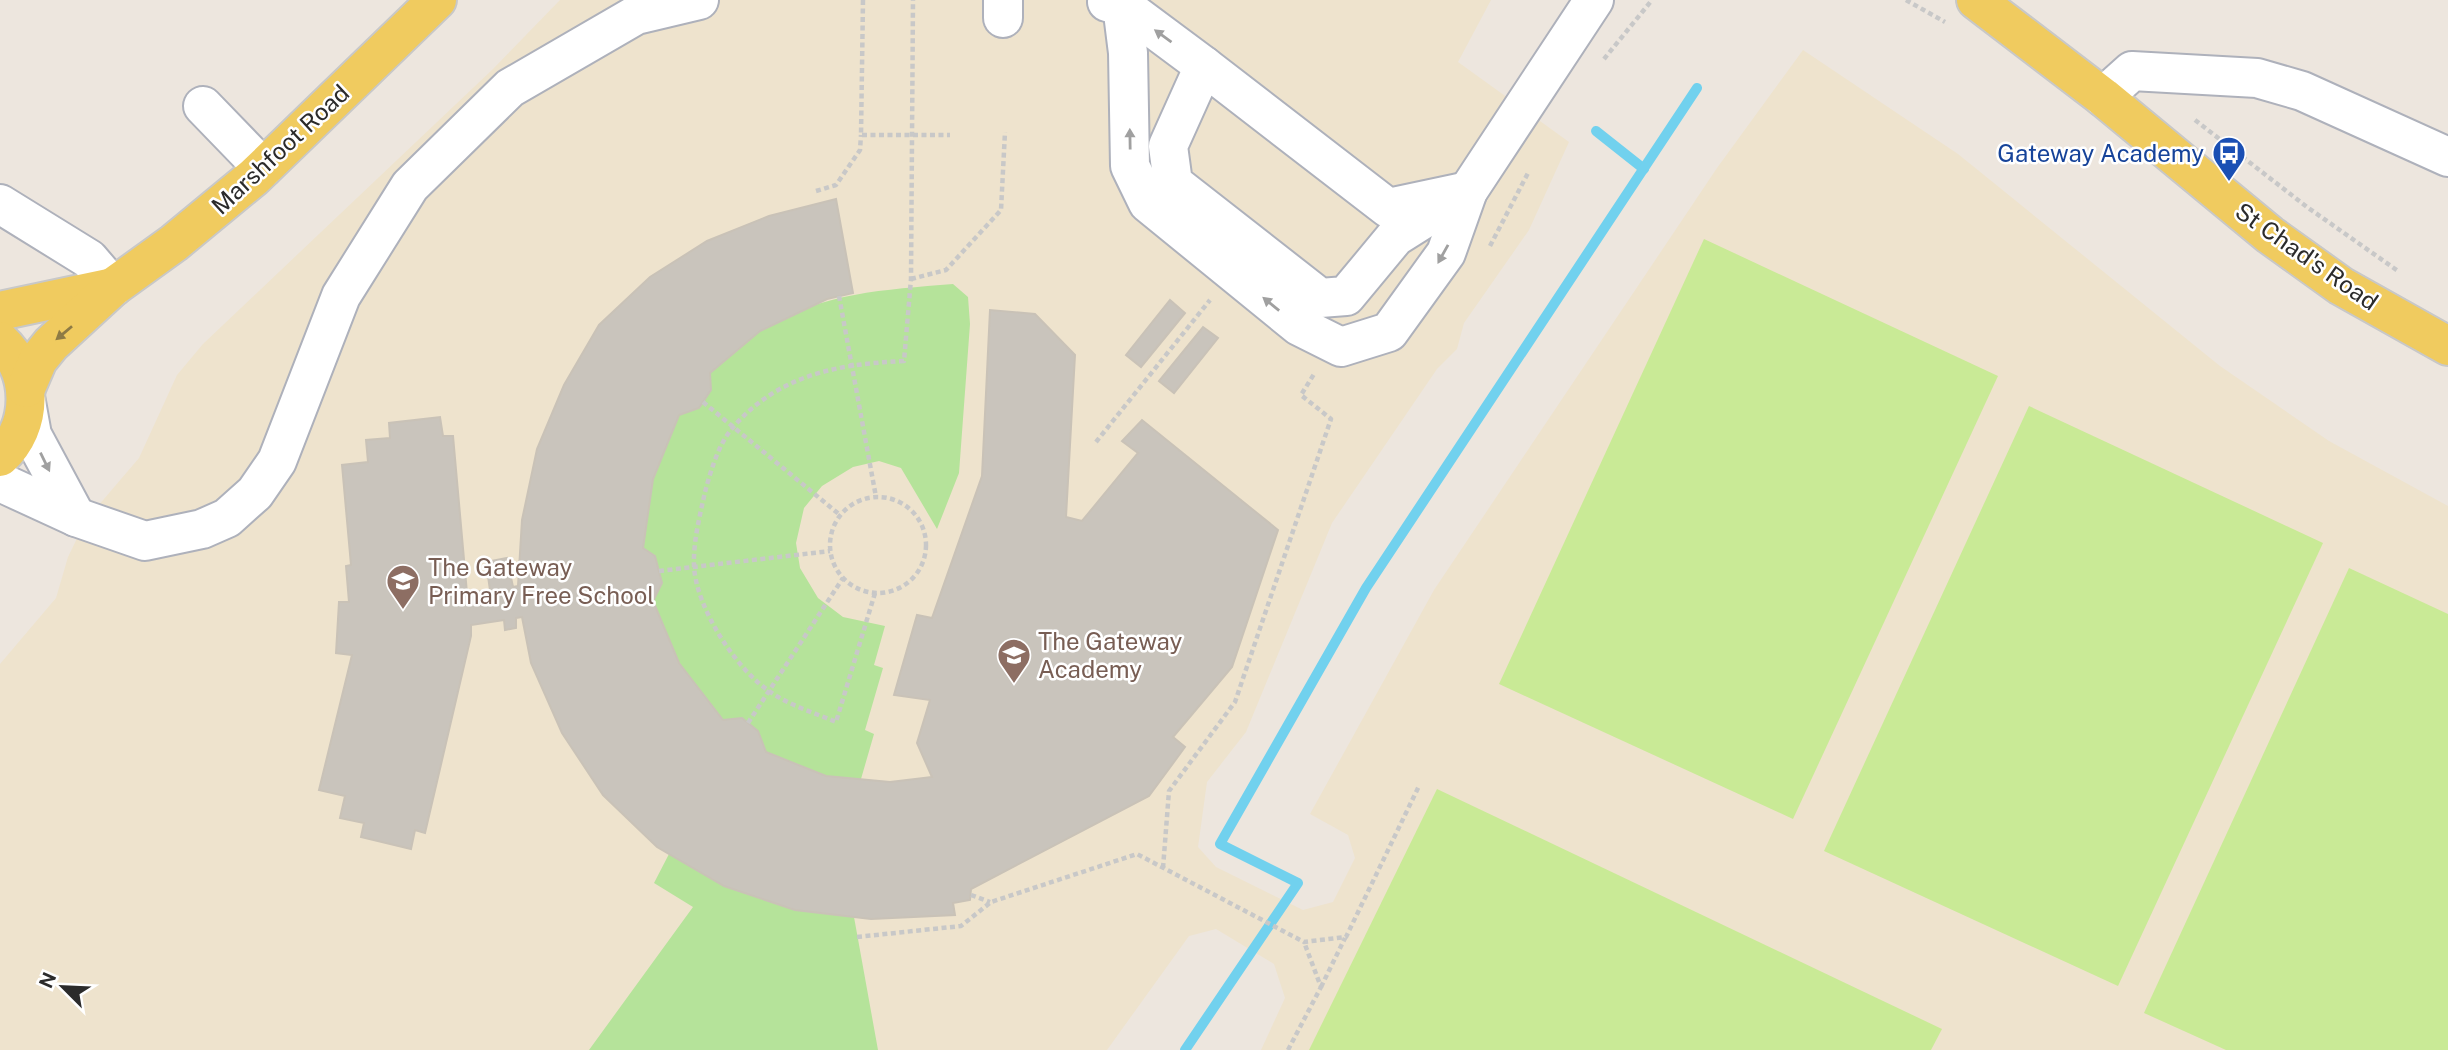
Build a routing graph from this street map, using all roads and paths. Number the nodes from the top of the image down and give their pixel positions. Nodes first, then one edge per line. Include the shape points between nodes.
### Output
1 (437, 0) edge
2 (699, 0) edge
3 (863, 0) edge
4 (913, 0) edge
5 (1594, 0) edge
6 (1652, 0) edge
7 (1906, 0) edge
8 (1110, 3) edge
9 (1642, 9) dead end
10 (1964, 13) edge
11 (1204, 66) junction
12 (2103, 97) junction
13 (198, 113) dead end
14 (2189, 115) dead end
15 (1004, 132) dead end
16 (912, 134) junction
17 (861, 135) junction
18 (950, 135) dead end
19 (253, 157) junction
20 (2448, 157) edge
21 (816, 191) dead end
22 (1468, 191) junction
23 (0, 204) edge
24 (1232, 271) junction
25 (2405, 275) dead end
26 (911, 279) junction
27 (113, 286) junction
28 (839, 296) dead end
29 (0, 312) edge
30 (0, 341) edge
31 (1332, 342) junction
32 (2448, 346) edge
33 (852, 363) junction
34 (26, 395) junction
35 (703, 402) dead end
36 (733, 426) junction
37 (1096, 442) dead end
38 (0, 457) edge
39 (0, 482) edge
40 (876, 497) junction
41 (840, 515) junction
42 (76, 517) junction
43 (830, 551) junction
44 (694, 567) junction
45 (659, 571) dead end
46 (843, 578) junction
47 (876, 593) junction
48 (769, 691) junction
49 (748, 723) dead end
50 (1419, 786) dead end
51 (1163, 867) junction
52 (971, 895) dead end
53 (991, 902) junction
54 (858, 937) dead end
55 (1346, 937) junction
56 (1304, 942) junction
57 (1321, 987) junction
58 (1288, 1050) edge

1 - 19 main road, Marshfoot Road
2 - 42 lane via 636,15 510,88 410,186 341,296 277,461 255,493 227,519 145,541
3 - 17 path
4 - 16 path
5 - 22 lane
6 - 9 path
7 - 10 path
11 -> 8 lane
24 -> 8 lane via 1148,203 1130,166 1128,53
10 - 12 main road, St Chad's Road
11 - 22 lane via 1388,208
11 - 22 lane via 1168,146 1173,183 1320,298 1346,296 1395,237
12 - 20 lane via 2133,71 2256,78 2302,90
12 - 32 main road, St Chad's Road via 2280,242 2342,286
13 - 19 lane
14 - 25 path via 2307,207
15 - 26 path via 1001,210 946,270
16 - 17 path
16 - 18 path
16 - 26 path
17 - 21 path via 860,150 836,186
19 - 27 main road, Marshfoot Road via 174,243
22 -> 31 lane via 1446,253 1389,332 1341,347
23 - 27 lane via 89,258
31 -> 24 lane via 1299,326
24 - 37 path
26 - 33 path via 904,361
27 - 29 main road, Marshfoot Road
27 -> 34 main road, Marshfoot Road via 38,360
28 - 33 path
30 - 34 main road via 16,360
31 - 51 path via 1301,395 1331,419 1235,702 1169,791
33 - 36 path via 821,370 787,386
33 - 40 path
34 - 38 main road, Marshfoot Road via 20,429
34 -> 42 lane via 32,435
35 - 36 path
36 - 41 path
36 - 44 path via 712,465
39 - 42 lane
40 - 41 path via 850,505
40 - 47 path via 905,505 923,530 926,545 916,574 905,585
41 - 43 path
43 - 44 path
43 - 46 path
44 - 45 path
44 - 48 path via 706,609 722,641
46 - 47 path
46 - 48 path
47 - 48 path via 836,723
48 - 49 path
50 - 55 path
51 - 53 path via 1137,854
51 - 56 path
52 - 53 path
53 - 54 path via 961,926
55 - 56 path
55 - 57 path
56 - 57 path
57 - 58 path

